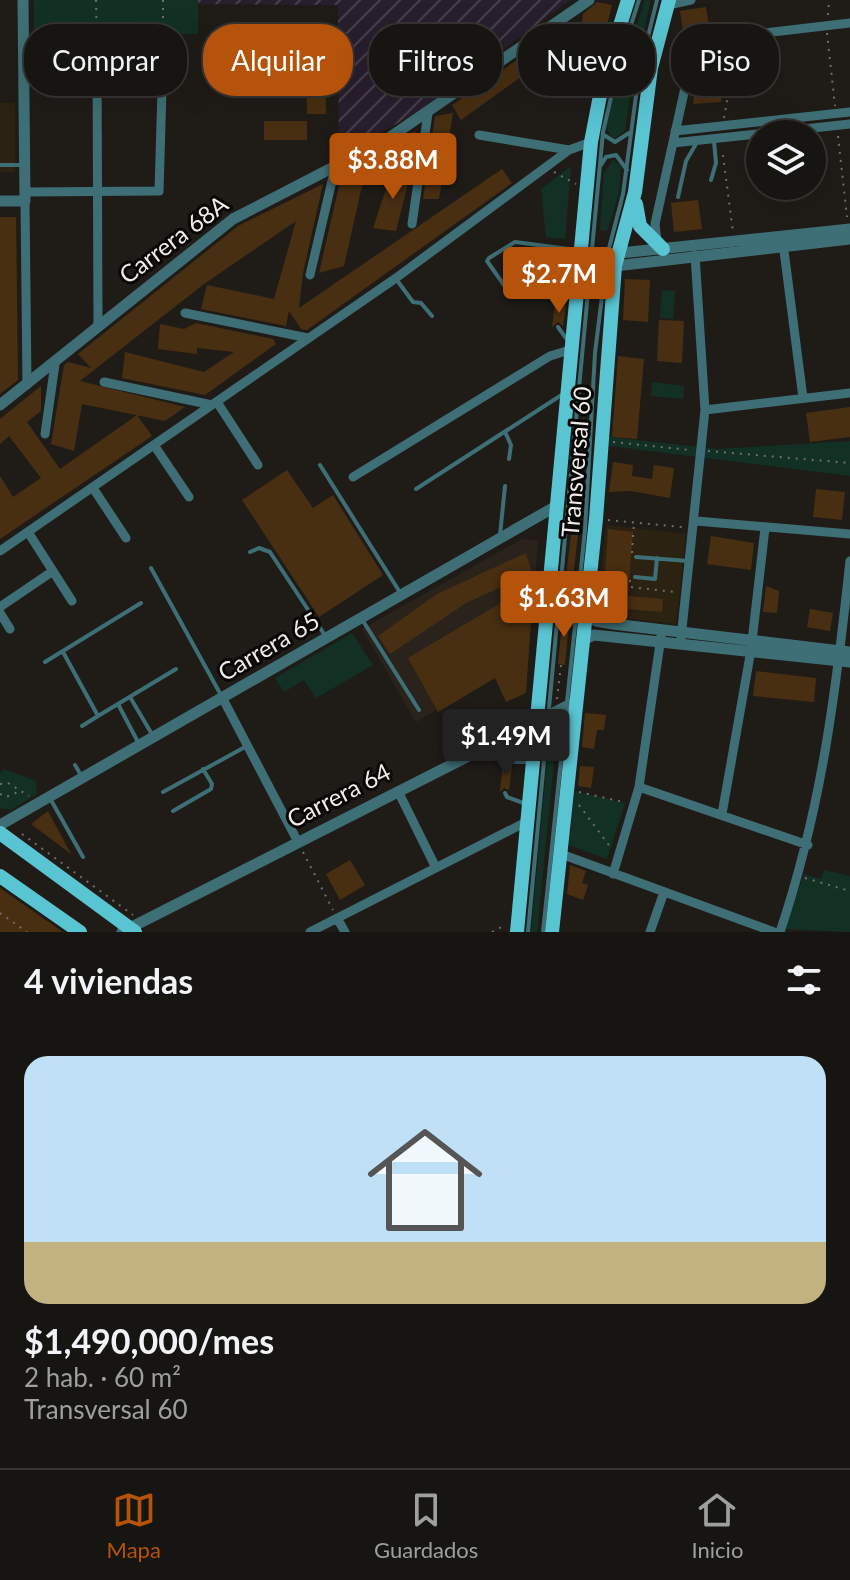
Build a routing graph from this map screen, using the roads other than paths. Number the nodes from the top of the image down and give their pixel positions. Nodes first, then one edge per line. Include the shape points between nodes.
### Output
1 (23, 0) edge
2 (691, 0) edge
3 (585, 1) edge
4 (630, 1) edge
5 (665, 2) edge
6 (850, 23) edge
7 (97, 96) edge
8 (162, 96) edge
9 (850, 112) edge
10 (428, 113) junction
11 (850, 124) edge
12 (631, 130) junction
13 (675, 131) junction
14 (479, 135) dead end
15 (597, 137) junction
16 (717, 138) junction
17 (696, 140) junction
18 (673, 143) junction
19 (569, 150) junction
20 (0, 165) edge
21 (25, 165) junction
22 (335, 168) junction
23 (599, 168) junction
24 (627, 172) junction
25 (711, 180) dead end
26 (98, 191) junction
27 (635, 192) junction
28 (25, 197) junction
29 (678, 197) dead end
30 (0, 201) edge
31 (412, 224) dead end
32 (850, 229) edge
33 (850, 239) edge
34 (783, 241) junction
35 (661, 248) junction
36 (586, 255) junction
37 (695, 255) junction
38 (613, 259) junction
39 (310, 275) dead end
40 (396, 278) junction
41 (511, 295) dead end
42 (185, 313) dead end
43 (432, 316) dead end
44 (98, 327) junction
45 (558, 327) dead end
46 (308, 338) junction
47 (573, 347) junction
48 (55, 364) junction
49 (104, 382) dead end
50 (27, 385) junction
51 (568, 391) junction
52 (850, 393) edge
53 (803, 398) junction
54 (214, 404) junction
55 (0, 405) edge
56 (705, 410) junction
57 (505, 432) junction
58 (45, 434) dead end
59 (154, 445) junction
60 (509, 459) dead end
61 (258, 465) dead end
62 (320, 465) dead end
63 (353, 477) dead end
64 (505, 486) dead end
65 (93, 488) junction
66 (416, 489) dead end
67 (189, 497) dead end
68 (558, 505) junction
69 (695, 524) junction
70 (765, 528) junction
71 (28, 532) junction
72 (850, 534) edge
73 (126, 538) dead end
74 (499, 539) junction
75 (0, 551) edge
76 (250, 552) dead end
77 (636, 557) dead end
78 (657, 558) junction
79 (850, 561) edge
80 (691, 562) junction
81 (151, 568) dead end
82 (53, 571) junction
83 (635, 577) dead end
84 (402, 596) junction
85 (72, 601) dead end
86 (141, 603) dead end
87 (0, 610) edge
88 (586, 612) junction
89 (358, 624) junction
90 (10, 629) dead end
91 (662, 635) junction
92 (681, 638) junction
93 (327, 639) junction
94 (583, 640) junction
95 (751, 645) junction
96 (63, 652) junction
97 (845, 656) edge
98 (45, 662) dead end
99 (176, 669) dead end
100 (130, 697) junction
101 (223, 699) junction
102 (567, 702) junction
103 (118, 704) junction
104 (419, 710) dead end
105 (98, 716) junction
106 (543, 718) junction
107 (82, 726) dead end
108 (154, 738) junction
109 (140, 746) junction
110 (248, 746) junction
111 (508, 762) dead end
112 (534, 763) junction
113 (75, 765) dead end
114 (203, 769) junction
115 (83, 779) junction
116 (639, 787) junction
117 (398, 791) junction
118 (163, 792) dead end
119 (505, 793) dead end
120 (45, 800) junction
121 (173, 811) dead end
122 (530, 813) junction
123 (722, 814) junction
124 (0, 825) edge
125 (0, 833) edge
126 (298, 842) junction
127 (808, 845) junction
128 (561, 854) junction
129 (83, 857) dead end
130 (436, 868) junction
131 (613, 874) junction
132 (0, 876) edge
133 (0, 883) edge
134 (664, 892) junction
135 (337, 918) junction
136 (514, 927) edge
137 (743, 927) edge
138 (127, 931) edge
139 (71, 932) edge
140 (80, 932) edge
141 (310, 932) edge
142 (345, 932) edge
143 (528, 932) edge
144 (543, 932) edge
145 (552, 932) edge
146 (650, 932) edge
147 (777, 932) edge

1 - 21 street
2 - 5 street
3 - 10 street, Carrera 68A
4 - 15 main road, Transversal 60 via 603,80
5 - 12 lane via 639,73
5 - 27 main road, Transversal 60
6 - 13 street via 701,42 692,56
7 - 26 street
8 - 26 street via 159,191
9 - 13 street
10 - 22 street, Carrera 68A
10 - 31 street
11 - 16 street
12 - 15 lane via 615,142
12 - 24 lane
13 - 18 street
14 - 19 street
15 - 19 street
15 - 23 lane
15 - 36 main road, Transversal 60
16 - 17 street
16 - 25 lane
17 - 18 street
17 - 29 lane
18 - 35 street via 654,229
19 - 40 street
20 - 21 lane
21 - 28 street
22 - 39 street
22 - 44 street, Carrera 68A via 233,219
23 - 24 lane via 606,157 616,155
23 - 36 lane
24 - 38 lane
26 - 28 street
26 - 44 street
27 - 35 main road via 640,226
27 - 38 main road, Transversal 60
28 - 30 street
28 - 50 street
32 - 34 street
33 - 34 street
34 - 35 street
34 - 37 street
34 - 53 street
35 - 38 street
36 - 38 street
36 - 41 lane via 512,243 487,261
36 - 47 main road, Transversal 60 via 571,307
36 - 106 lane
37 - 38 street
37 - 56 street
38 - 88 main road, Transversal 60
38 - 102 lane via 595,353 585,530
40 - 43 lane via 413,302
40 - 46 street
42 - 46 street
44 - 48 street, Carrera 68A
45 - 47 lane
46 - 54 street
47 - 51 main road, Transversal 60
47 - 63 street via 556,352
48 - 50 street, Carrera 68A
48 - 58 street
49 - 54 street
50 - 55 street, Carrera 68A
51 - 57 lane
51 - 68 main road, Transversal 60
52 - 53 street
53 - 56 street
54 - 59 street
54 - 61 street
56 - 69 street
57 - 60 lane via 511,445
57 - 66 lane
59 - 65 street
59 - 67 street
62 - 84 lane
64 - 74 lane
65 - 71 street
65 - 73 street
68 - 74 street, Carrera 65
68 - 106 main road, Transversal 60
69 - 70 street
69 - 80 street
70 - 72 street
70 - 95 street
71 - 75 street
71 - 82 street
74 - 84 street, Carrera 65
76 - 93 lane via 270,552
77 - 78 lane
78 - 80 lane
78 - 83 lane via 655,579
79 - 97 street
80 - 92 street
81 - 101 lane
82 - 85 street
82 - 87 street
84 - 89 street, Carrera 65
86 - 96 lane
87 - 90 street
88 - 91 street via 603,623
88 - 94 main road, Transversal 60
89 - 93 street, Carrera 65
89 - 104 lane
91 - 92 street
91 - 94 street via 594,635
91 - 116 street
92 - 95 street
93 - 101 street, Carrera 65
94 - 102 main road, Transversal 60
95 - 97 street
95 - 123 street
96 - 98 lane
96 - 105 lane
97 - 127 street
99 - 100 lane
100 - 103 lane
100 - 108 lane
101 - 108 street, Carrera 65
101 - 110 street
102 - 106 street, Carrera 64
102 - 128 main road, Transversal 60
102 - 144 lane
103 - 105 lane
103 - 109 lane
105 - 107 lane
106 - 112 main road, Transversal 60
106 - 117 street, Carrera 64
106 - 143 lane
108 - 109 street, Carrera 65
109 - 115 street, Carrera 65
110 - 114 lane
110 - 126 street
111 - 112 lane
112 - 122 main road, Transversal 60
113 - 115 lane
114 - 118 lane
114 - 121 lane via 211,789
115 - 120 street, Carrera 65
116 - 123 street
116 - 131 street
117 - 126 street, Carrera 64
117 - 130 street
119 - 122 lane
120 - 124 street, Carrera 65
120 - 129 lane
122 - 130 street
122 - 136 main road, Transversal 60
123 - 127 street
125 - 138 main road
126 - 138 street, Carrera 64
127 - 147 street
128 - 131 street
128 - 145 main road, Transversal 60
130 - 135 street
131 - 134 street
132 - 140 main road
133 - 139 main road
134 - 137 street
134 - 146 street
135 - 141 street
135 - 142 street
137 - 147 street

